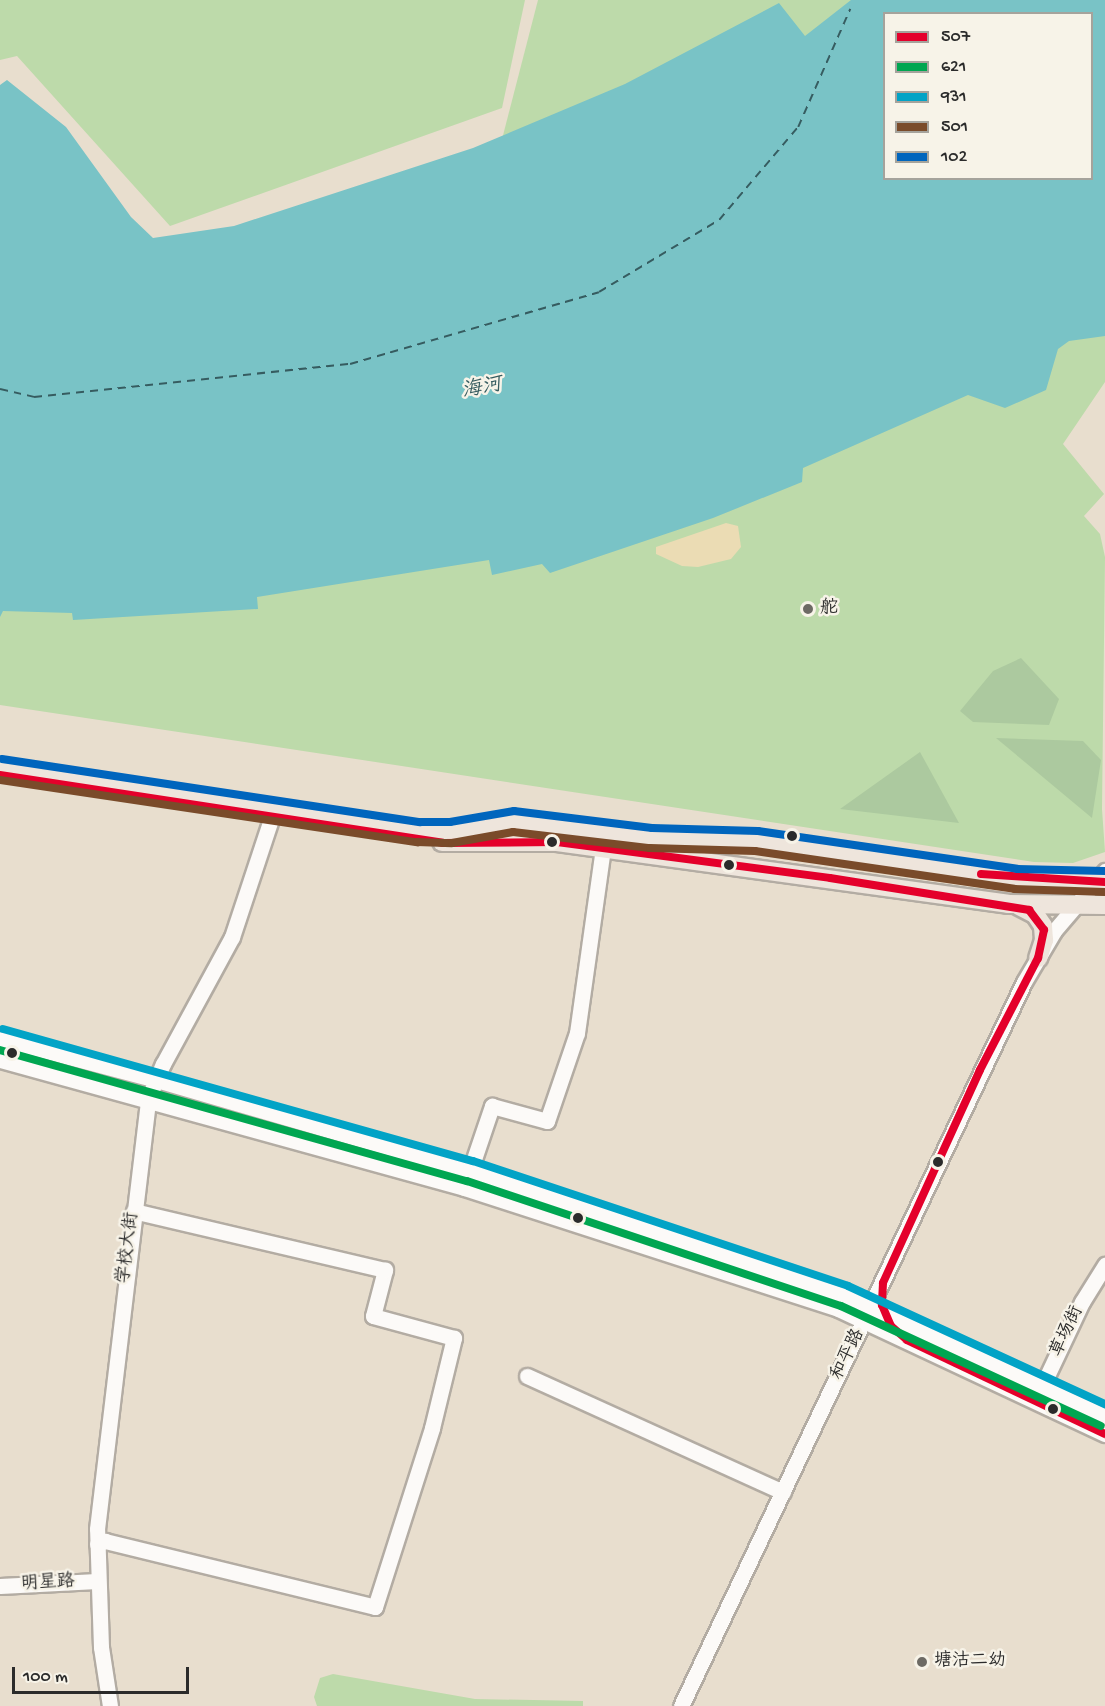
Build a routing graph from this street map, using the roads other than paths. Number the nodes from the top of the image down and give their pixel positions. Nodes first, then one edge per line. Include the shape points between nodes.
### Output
1 (0, 769) edge
2 (0, 775) edge
3 (272, 816) junction
4 (603, 849) junction
5 (1101, 879) edge
6 (1008, 904) junction
7 (1105, 905) edge
8 (1074, 906) junction
9 (1038, 958) junction
10 (0, 1039) edge
11 (0, 1060) edge
12 (156, 1080) junction
13 (148, 1099) junction
14 (470, 1171) junction
15 (134, 1211) junction
16 (1105, 1266) edge
17 (873, 1314) junction
18 (527, 1376) dead end
19 (1039, 1394) junction
20 (1105, 1416) edge
21 (1105, 1434) edge
22 (783, 1492) junction
23 (97, 1544) junction
24 (97, 1581) junction
25 (0, 1587) edge
26 (110, 1706) edge
27 (681, 1706) edge

1 - 5 main road via 418,832 451,833 513,821 651,838 756,841 1016,879
2 - 3 main road
3 - 4 main road via 443,843 525,840
3 - 12 street, 学校大街 via 232,937
4 - 6 main road
4 - 14 street via 577,1033 547,1121 492,1106
5 - 8 street
6 - 8 main road
6 - 9 main road via 1029,910 1041,921 1045,934
7 - 8 main road
8 - 9 street
9 - 17 street via 980,1070 883,1283
10 - 12 street
11 - 13 street
12 - 13 street, 学校大街
12 - 14 street
13 - 15 street, 学校大街
13 - 17 street via 464,1188
14 - 17 street
15 - 23 street, 学校大街
15 - 23 street via 385,1270 373,1316 454,1338 432,1428 375,1607 105,1541
16 - 19 street, 草场街 via 1082,1302
17 - 19 street
17 - 19 street via 907,1340
17 - 22 street, 和平路
18 - 22 street
19 - 20 street
19 - 21 street
22 - 27 street, 和平路
23 - 24 street, 学校大街
24 - 25 street, 明星路
24 - 26 street, 学校大街

